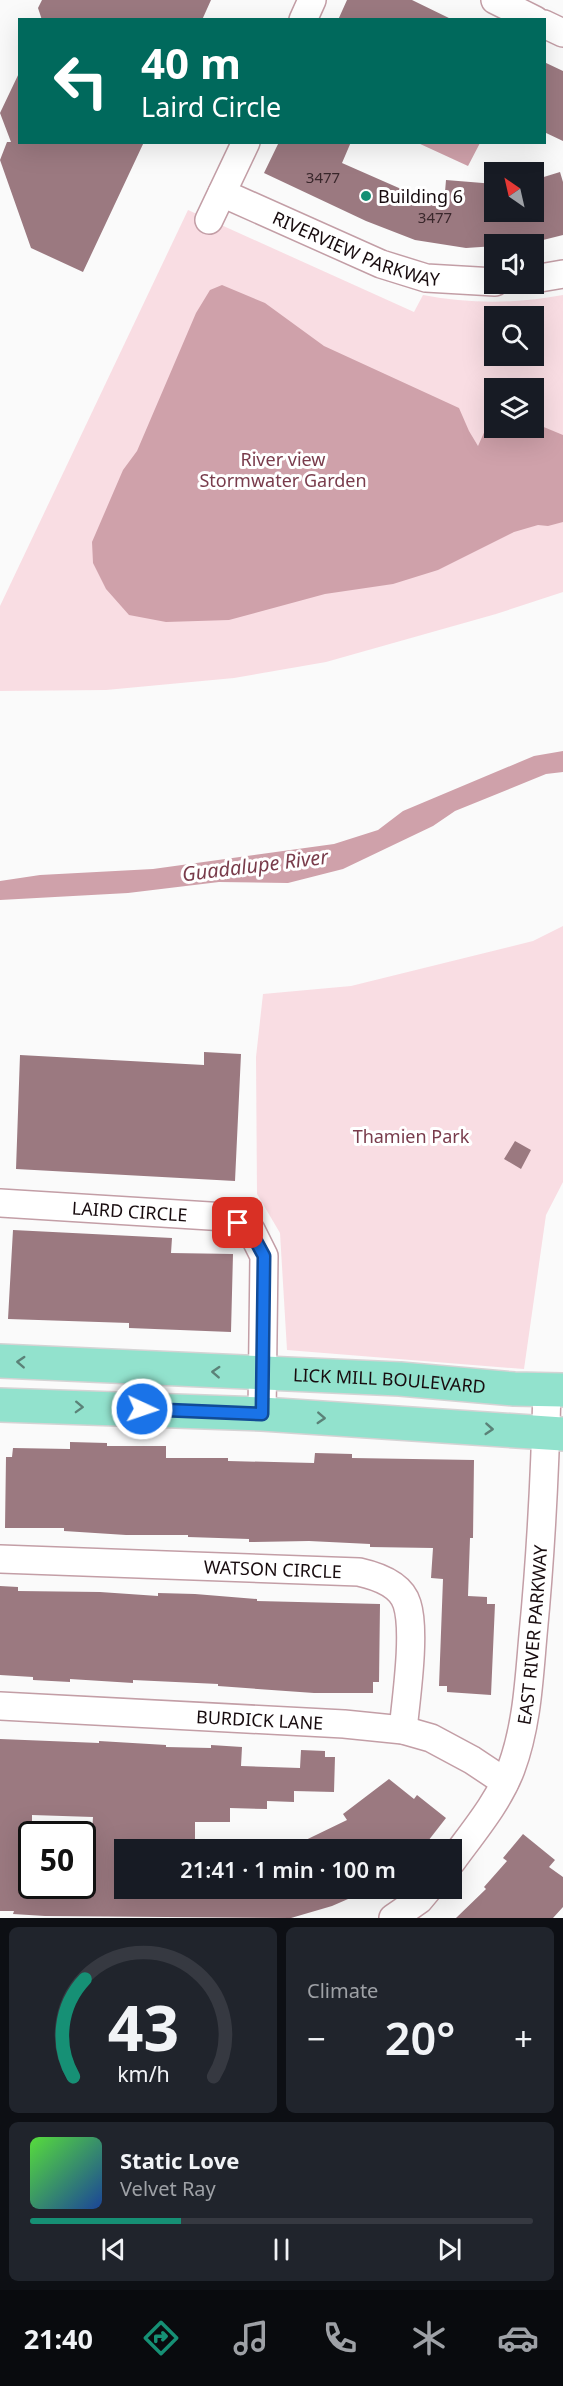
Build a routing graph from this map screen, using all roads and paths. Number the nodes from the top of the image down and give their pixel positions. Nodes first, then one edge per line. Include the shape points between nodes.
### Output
1 (312, 0) edge
2 (495, 0) edge
3 (304, 18) edge
4 (531, 18) edge
5 (546, 25) edge
6 (563, 33) edge
7 (245, 144) edge
8 (222, 193) junction
9 (209, 220) dead end
10 (563, 274) edge
11 (544, 277) edge
12 (484, 281) edge
13 (0, 1203) edge
14 (0, 1361) edge
15 (262, 1374) junction
16 (555, 1390) edge
17 (0, 1405) edge
18 (262, 1414) junction
19 (554, 1433) edge
20 (0, 1559) edge
21 (0, 1706) edge
22 (403, 1730) junction
23 (505, 1782) junction
24 (462, 1847) edge
25 (420, 1899) edge
26 (393, 1918) edge

1 - 3 street
2 - 4 street
5 - 6 street
7 - 8 street
8 - 9 street
8 - 12 street, RIVERVIEW PARKWAY via 381,264 426,278
10 - 11 street
13 - 15 street, LAIRD CIRCLE via 226,1217 250,1230 264,1256
15 -> 14 main road, LICK MILL BOULEVARD
15 - 16 main road, LICK MILL BOULEVARD
15 - 18 street, LAIRD CIRCLE
16 - 19 street, EAST RIVER PARKWAY
17 -> 18 main road
18 -> 19 main road
19 - 23 street, EAST RIVER PARKWAY via 527,1705 520,1742
20 - 22 street, WATSON CIRCLE via 359,1572 377,1576 393,1585 407,1603 410,1631
21 - 22 street, BURDICK LANE
22 - 23 street, BURDICK LANE via 430,1738
23 - 24 street, EAST RIVER PARKWAY
25 - 26 street

